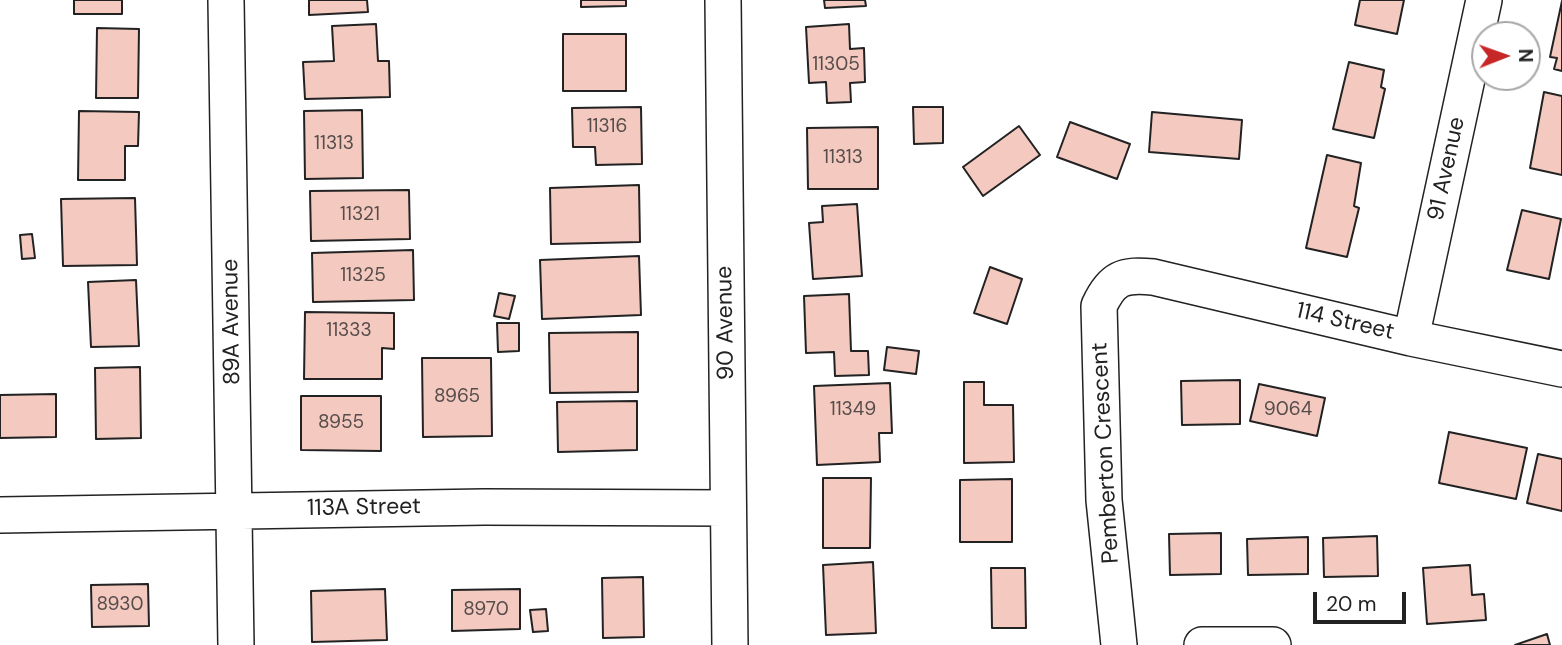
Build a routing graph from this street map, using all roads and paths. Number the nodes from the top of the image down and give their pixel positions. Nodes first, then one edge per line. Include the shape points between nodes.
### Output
1 (226, 0) edge
2 (723, 0) edge
3 (1484, 0) edge
4 (1129, 275) joint
5 (1411, 338) junction
6 (1562, 369) edge
7 (728, 508) junction
8 (234, 510) junction
9 (0, 516) edge
10 (236, 645) edge
11 (730, 645) edge
12 (1119, 645) edge
13 (1202, 645) edge
14 (1273, 645) edge

1 - 8 street, 89A Avenue
2 - 7 street, 90 Avenue
3 - 5 street, 91 Avenue
4 - 5 street, 114 Street
4 - 12 street, Pemberton Crescent via 1106,292 1099,306 1104,500
5 - 6 street, 114 Street
7 - 8 street, 113A Street
7 - 11 street, 90 Avenue
8 - 9 street, 113A Street
8 - 10 street, 89A Avenue
13 - 14 street

